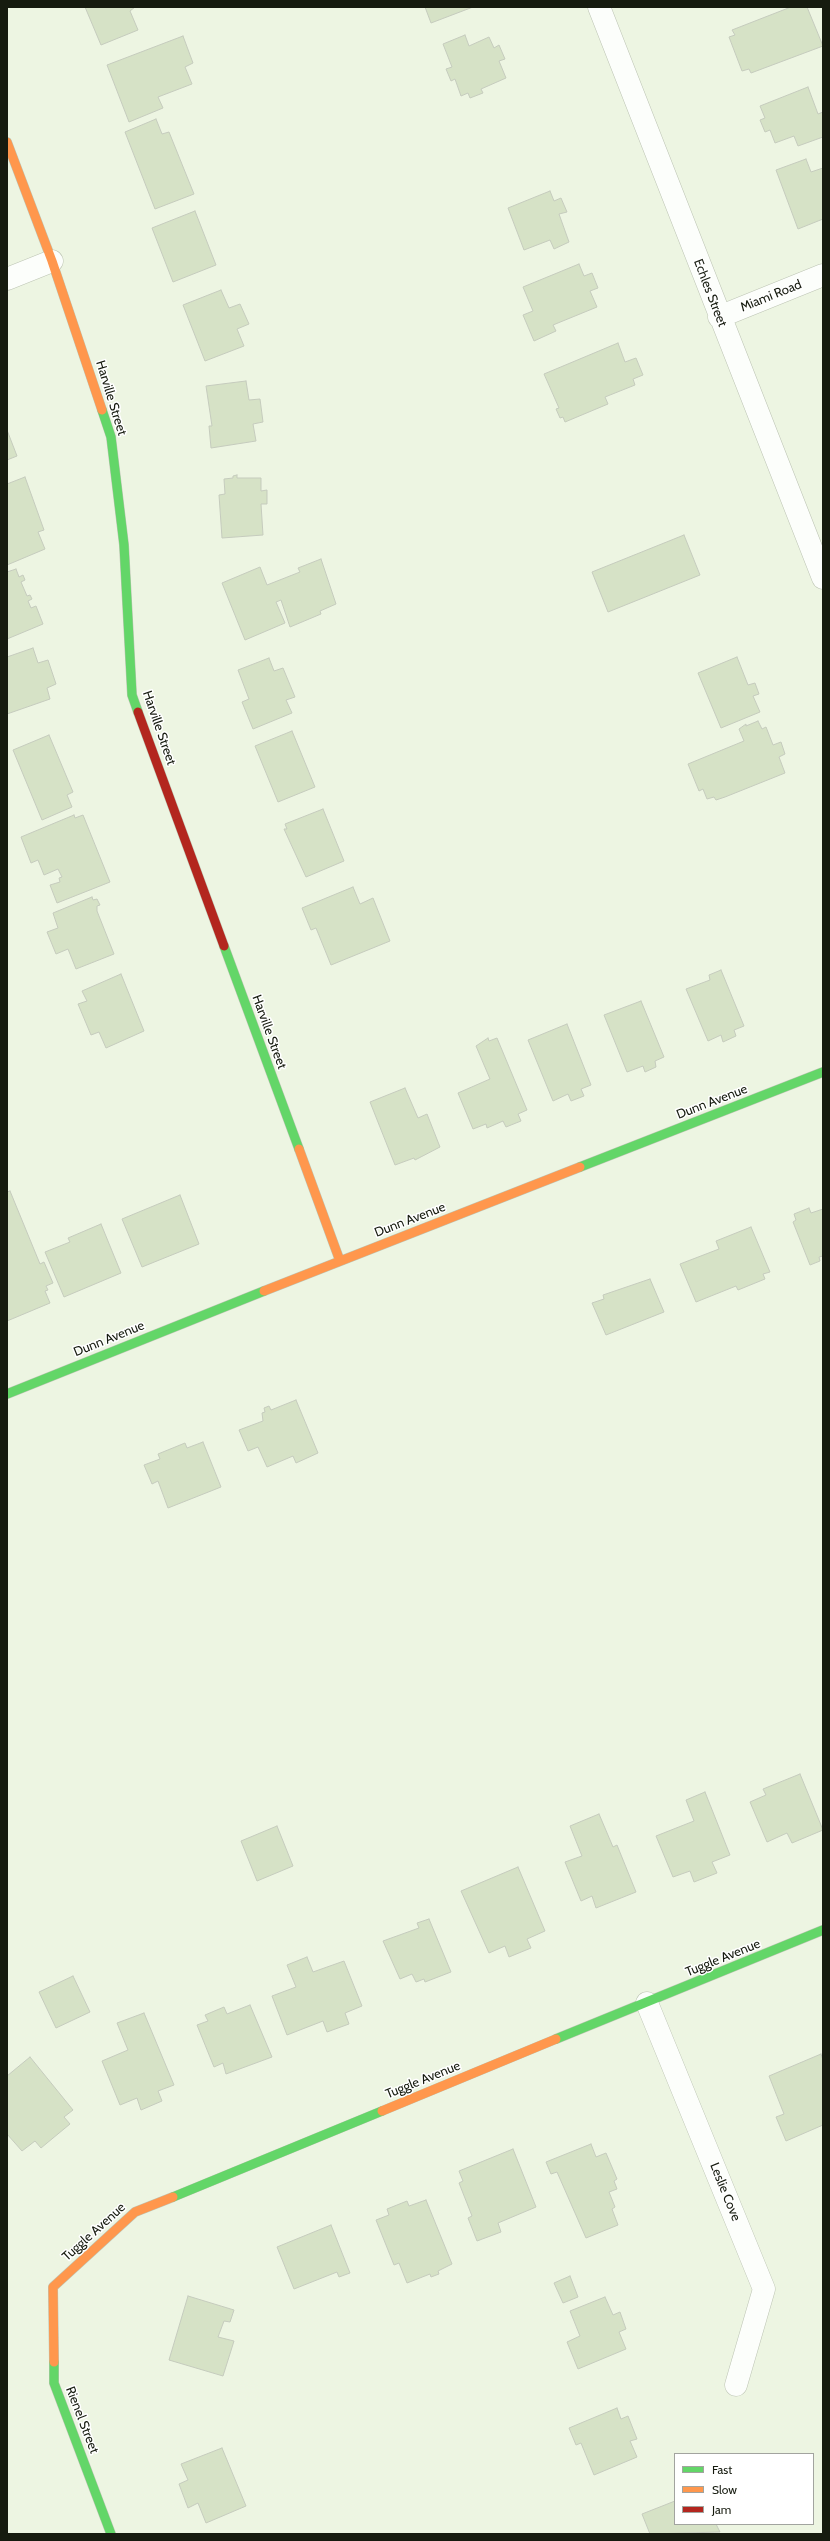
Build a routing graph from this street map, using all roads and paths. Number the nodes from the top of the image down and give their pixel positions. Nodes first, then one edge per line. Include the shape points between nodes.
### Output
1 (599, 7) edge
2 (7, 142) edge
3 (52, 260) junction
4 (823, 275) edge
5 (7, 279) edge
6 (719, 317) junction
7 (823, 578) edge
8 (823, 1072) edge
9 (340, 1261) junction
10 (7, 1394) edge
11 (823, 1930) edge
12 (647, 2003) junction
13 (53, 2287) joint
14 (736, 2385) dead end
15 (112, 2534) edge

1 - 6 street, Echles Street
2 - 3 street, Harville Street
3 - 5 street
3 - 9 street, Harville Street via 111,437 124,545 132,695
4 - 6 street, Miami Road
6 - 7 street, Echles Street
8 - 9 street, Dunn Avenue
9 - 10 street, Dunn Avenue
11 - 12 street, Tuggle Avenue
12 - 13 street, Tuggle Avenue via 135,2212
12 - 14 street, Leslie Cove via 764,2289
13 - 15 street, Rienel Street via 54,2384

